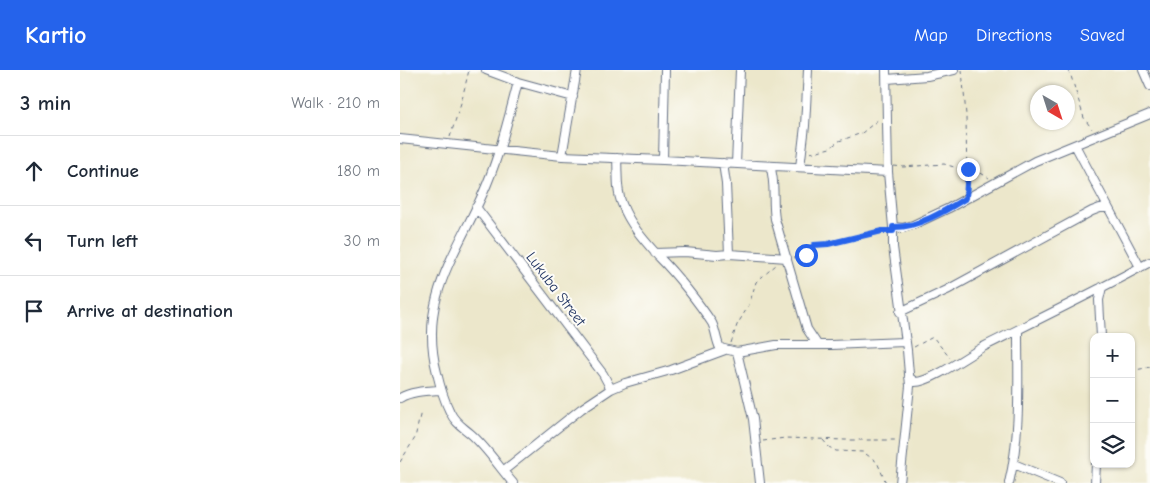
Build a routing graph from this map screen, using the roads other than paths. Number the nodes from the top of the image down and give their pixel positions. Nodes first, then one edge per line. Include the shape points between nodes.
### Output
1 (486, 70) edge
2 (577, 70) edge
3 (665, 70) edge
4 (740, 70) edge
5 (808, 70) edge
6 (886, 70) edge
7 (954, 70) edge
8 (1143, 70) edge
9 (887, 79) junction
10 (518, 82) junction
11 (1150, 86) edge
12 (573, 97) junction
13 (1150, 114) edge
14 (400, 139) edge
15 (1075, 145) junction
16 (500, 150) junction
17 (562, 156) junction
18 (617, 158) junction
19 (663, 160) junction
20 (723, 163) junction
21 (801, 163) junction
22 (736, 164) junction
23 (770, 166) junction
24 (888, 169) junction
25 (476, 207) junction
26 (1107, 208) junction
27 (893, 231) junction
28 (656, 253) junction
29 (729, 254) junction
30 (783, 258) junction
31 (1150, 262) edge
32 (1140, 267) junction
33 (1102, 287) junction
34 (900, 312) junction
35 (1018, 331) junction
36 (1101, 333) edge
37 (904, 342) junction
38 (817, 344) junction
39 (730, 351) junction
40 (909, 377) junction
41 (920, 382) junction
42 (611, 389) junction
43 (441, 390) junction
44 (910, 393) junction
45 (400, 398) edge
46 (1014, 464) junction
47 (1096, 468) edge
48 (503, 471) junction
49 (513, 483) edge
50 (760, 483) edge
51 (900, 483) edge
52 (1010, 483) edge
53 (1060, 483) edge
54 (1095, 483) edge

1 - 10 street
2 - 12 street
3 - 19 street
4 - 22 street
5 - 21 street
6 - 9 street
7 - 9 street
8 - 11 street
9 - 24 street
10 - 12 street
10 - 16 street
12 - 17 street
13 - 15 street
14 - 16 street
15 - 26 street
15 - 27 street via 1035,161 949,208
16 - 17 street
16 - 25 street
17 - 18 street
18 - 19 street
18 - 28 street via 618,191 622,204 636,232
19 - 20 street
20 - 22 street
20 - 29 street
21 - 23 street
21 - 24 street
22 - 23 street
23 - 30 street via 772,205
24 - 27 street
25 - 42 street, Lukuba Street
25 - 43 street via 447,266 433,308 431,342
26 - 32 street
26 - 34 street via 1092,211
27 - 34 street
28 - 29 street
28 - 39 street via 713,325 720,348
29 - 30 street
30 - 38 street via 807,329
31 - 32 street
32 - 33 street
33 - 35 street
33 - 36 street via 1099,300
34 - 37 street
35 - 41 street
35 - 46 street
37 - 38 street
37 - 40 street
38 - 39 street
39 - 42 street
39 - 50 street via 753,419
40 - 41 street
40 - 44 street
41 - 44 street
42 - 48 street
43 - 45 street via 415,392
43 - 48 street via 457,423
44 - 51 street
46 - 52 street
46 - 53 street
47 - 54 street
48 - 49 street

